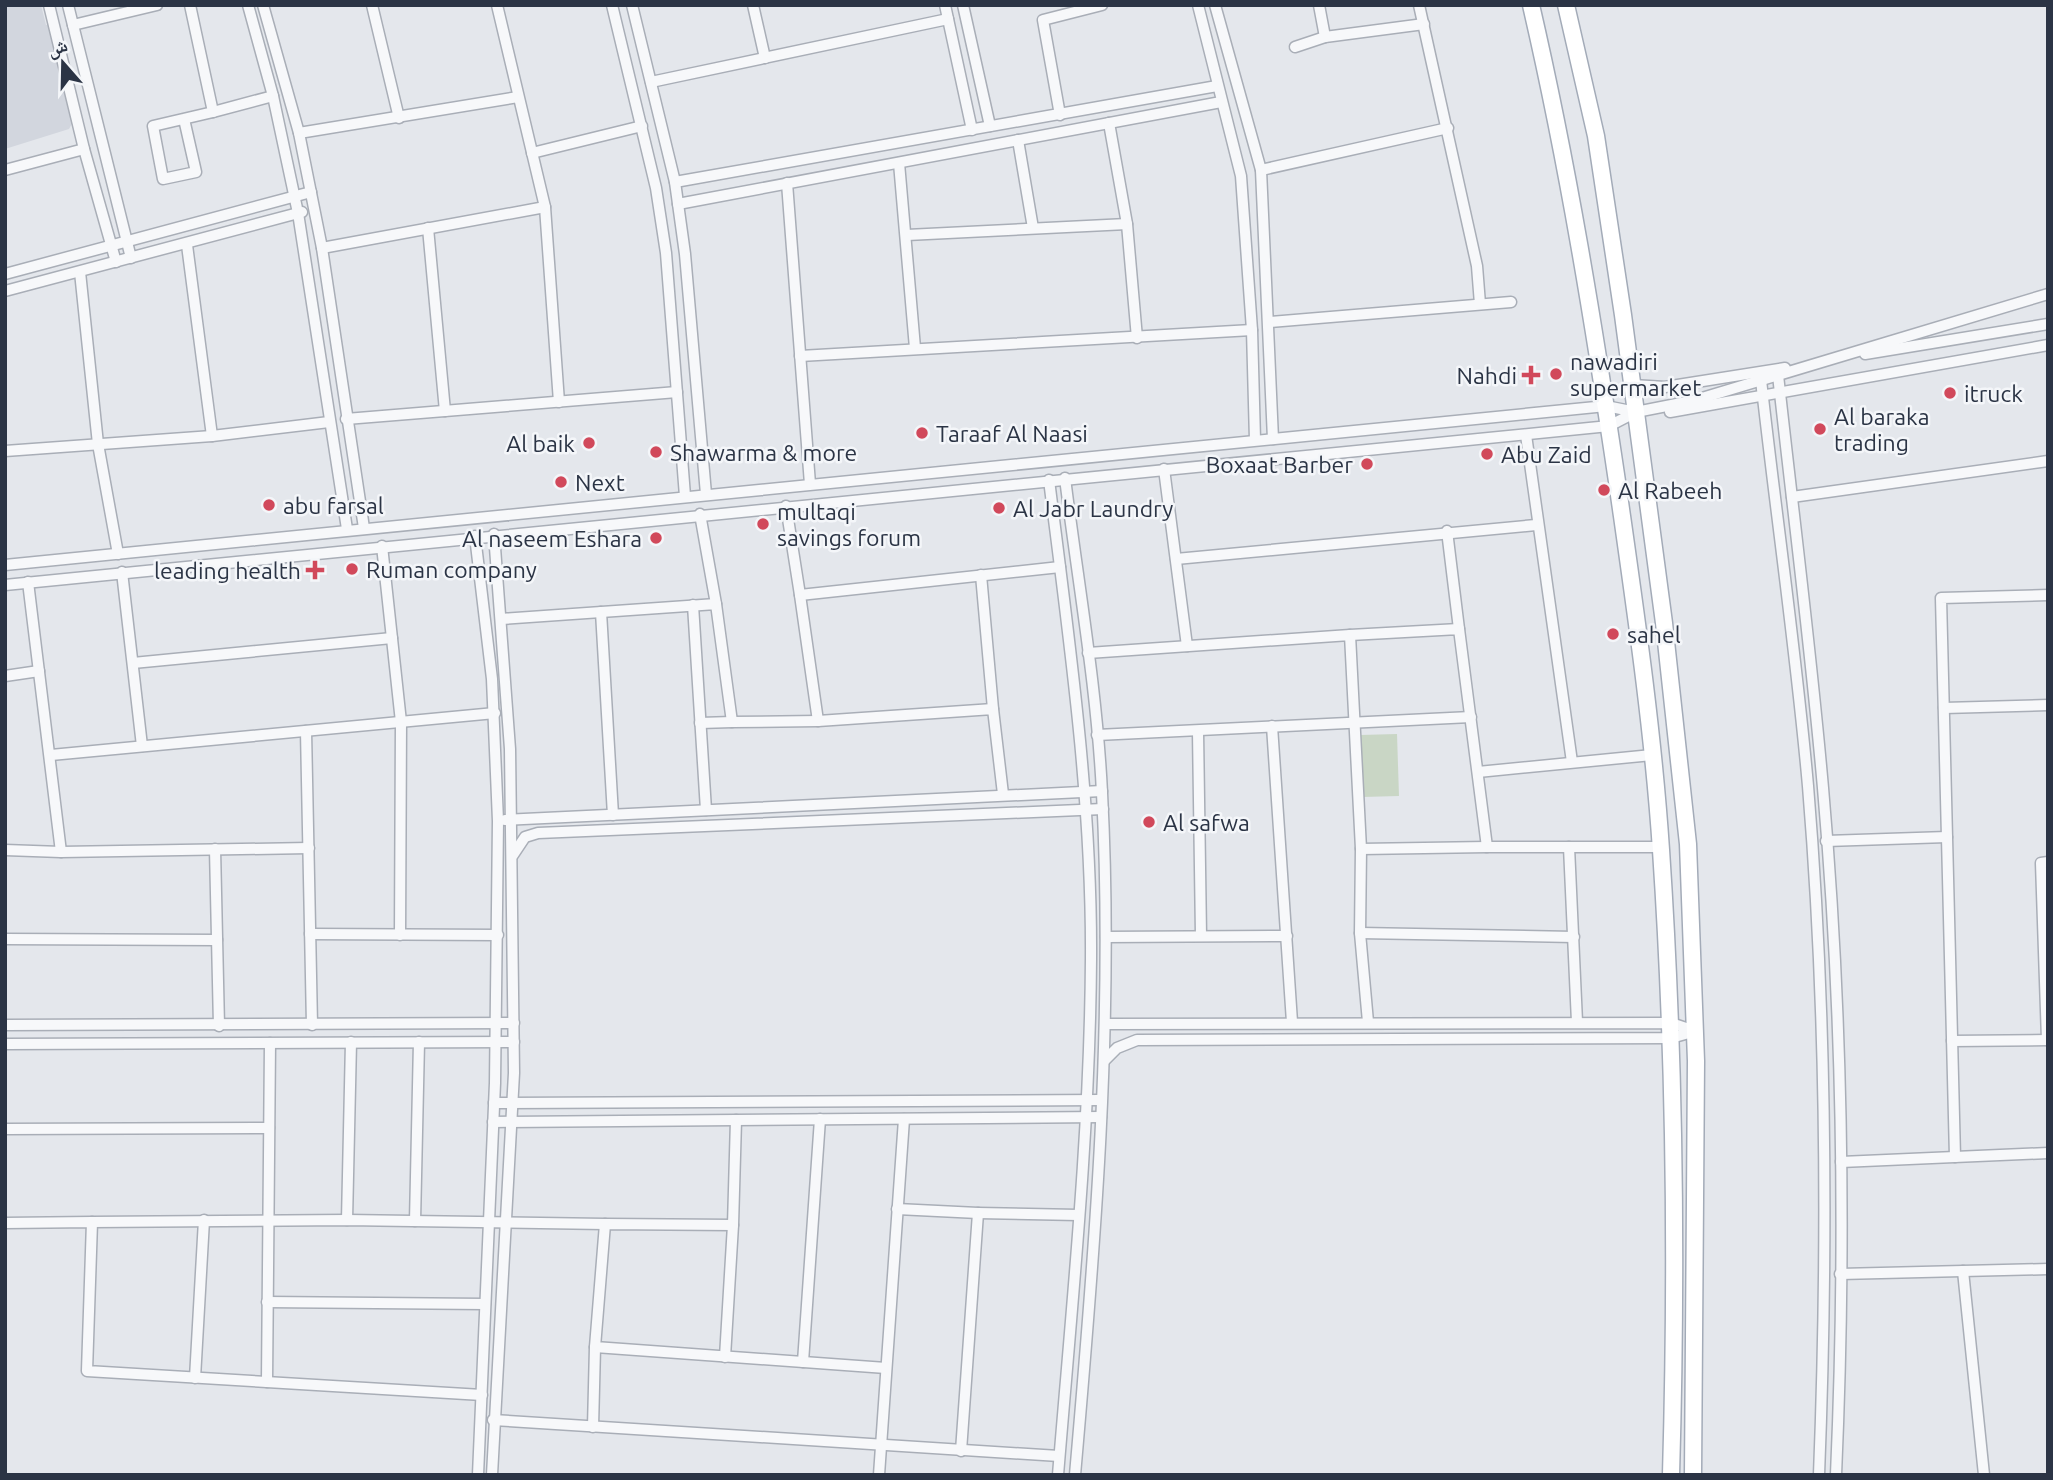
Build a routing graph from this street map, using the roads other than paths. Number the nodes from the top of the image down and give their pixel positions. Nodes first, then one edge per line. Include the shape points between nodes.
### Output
1 (49, 5) edge
2 (68, 5) edge
3 (157, 5) edge
4 (190, 5) edge
5 (248, 5) edge
6 (263, 5) edge
7 (372, 5) edge
8 (496, 5) edge
9 (612, 5) edge
10 (632, 5) edge
11 (753, 5) edge
12 (945, 5) edge
13 (963, 5) edge
14 (1102, 5) edge
15 (1198, 5) edge
16 (1215, 5) edge
17 (1319, 5) edge
18 (1419, 5) edge
19 (1531, 5) edge
20 (1566, 5) edge
21 (948, 19) junction
22 (1424, 24) junction
23 (73, 25) junction
24 (1325, 37) junction
25 (1295, 47) dead end
26 (765, 58) junction
27 (651, 82) junction
28 (1217, 86) junction
29 (274, 96) junction
30 (518, 97) junction
31 (1221, 102) junction
32 (213, 112) junction
33 (1060, 115) junction
34 (399, 118) junction
35 (184, 119) junction
36 (1109, 123) junction
37 (642, 126) junction
38 (990, 127) junction
39 (1448, 128) junction
40 (972, 130) junction
41 (299, 134) junction
42 (1018, 140) junction
43 (84, 149) junction
44 (532, 153) junction
45 (899, 163) junction
46 (5, 170) edge
47 (1261, 170) junction
48 (675, 182) junction
49 (787, 183) junction
50 (311, 192) junction
51 (294, 197) junction
52 (678, 204) junction
53 (545, 206) junction
54 (313, 210) junction
55 (298, 213) junction
56 (1127, 224) junction
57 (1033, 228) junction
58 (428, 229) junction
59 (907, 235) junction
60 (126, 242) junction
61 (111, 245) junction
62 (187, 245) junction
63 (322, 248) junction
64 (131, 258) junction
65 (116, 262) junction
66 (80, 272) junction
67 (5, 274) edge
68 (5, 291) edge
69 (2048, 294) edge
70 (1511, 302) dead end
71 (1480, 304) junction
72 (1270, 322) junction
73 (2048, 324) edge
74 (1252, 330) junction
75 (1137, 338) junction
76 (2048, 345) edge
77 (915, 348) junction
78 (800, 355) junction
79 (1824, 361) junction
80 (1778, 375) junction
81 (1761, 380) junction
82 (1633, 385) junction
83 (677, 393) junction
84 (1780, 393) junction
85 (1762, 396) junction
86 (559, 402) junction
87 (1606, 406) junction
88 (444, 411) junction
89 (1636, 412) junction
90 (1669, 412) dead end
91 (346, 419) junction
92 (329, 422) junction
93 (1609, 426) junction
94 (1526, 435) junction
95 (212, 436) junction
96 (1273, 439) junction
97 (1255, 440) junction
98 (98, 444) junction
99 (5, 451) edge
100 (2048, 461) edge
101 (1164, 469) junction
102 (1065, 478) junction
103 (1049, 480) junction
104 (810, 484) junction
105 (706, 494) junction
106 (685, 496) junction
107 (1792, 497) junction
108 (786, 506) junction
109 (699, 514) junction
110 (1536, 524) junction
111 (364, 528) junction
112 (347, 529) junction
113 (1447, 531) junction
114 (494, 534) junction
115 (475, 536) junction
116 (382, 546) junction
117 (118, 554) junction
118 (1175, 559) junction
119 (5, 565) edge
120 (1060, 568) junction
121 (122, 572) junction
122 (981, 575) junction
123 (28, 582) junction
124 (5, 585) edge
125 (800, 595) junction
126 (2048, 595) edge
127 (716, 604) junction
128 (693, 605) junction
129 (601, 612) junction
130 (501, 619) junction
131 (1459, 629) junction
132 (1350, 635) junction
133 (392, 638) junction
134 (1187, 646) junction
135 (1088, 653) junction
136 (133, 663) junction
137 (40, 671) junction
138 (5, 676) edge
139 (2048, 705) edge
140 (1944, 708) junction
141 (993, 709) junction
142 (495, 713) junction
143 (1471, 717) junction
144 (818, 721) junction
145 (401, 722) junction
146 (732, 722) junction
147 (700, 723) junction
148 (1354, 724) junction
149 (1272, 726) junction
150 (306, 731) junction
151 (1198, 732) junction
152 (1097, 735) junction
153 (142, 746) junction
154 (51, 755) junction
155 (1652, 755) junction
156 (1572, 762) junction
157 (1478, 772) junction
158 (1102, 791) junction
159 (1084, 792) junction
160 (1003, 794) junction
161 (1103, 809) junction
162 (706, 810) junction
163 (1085, 810) junction
164 (613, 815) junction
165 (511, 820) junction
166 (498, 821) junction
167 (1947, 837) junction
168 (1826, 841) junction
169 (1661, 846) junction
170 (1487, 847) junction
171 (1569, 847) junction
172 (309, 848) junction
173 (215, 849) junction
174 (1361, 849) junction
175 (5, 850) edge
176 (61, 852) junction
177 (512, 858) junction
178 (2048, 862) edge
179 (1360, 933) junction
180 (310, 934) junction
181 (400, 935) junction
182 (498, 935) junction
183 (1201, 935) junction
184 (1287, 936) junction
185 (1106, 937) junction
186 (1574, 937) junction
187 (5, 939) edge
188 (217, 940) junction
189 (1292, 1022) junction
190 (1368, 1022) junction
191 (1577, 1022) junction
192 (496, 1023) junction
193 (513, 1023) junction
194 (1105, 1024) junction
195 (5, 1025) edge
196 (312, 1025) junction
197 (219, 1026) junction
198 (1671, 1030) junction
199 (1696, 1031) junction
200 (2047, 1040) edge
201 (1952, 1041) junction
202 (351, 1042) junction
203 (419, 1042) junction
204 (495, 1042) junction
205 (514, 1042) junction
206 (270, 1043) junction
207 (5, 1044) edge
208 (1104, 1061) junction
209 (1085, 1100) junction
210 (1101, 1100) junction
211 (494, 1103) junction
212 (513, 1103) junction
213 (1084, 1117) junction
214 (1101, 1117) junction
215 (820, 1119) junction
216 (904, 1119) junction
217 (736, 1120) junction
218 (493, 1122) junction
219 (512, 1122) junction
220 (269, 1128) junction
221 (5, 1129) edge
222 (2048, 1153) edge
223 (1955, 1157) junction
224 (1841, 1162) junction
225 (897, 1209) junction
226 (978, 1213) junction
227 (1078, 1215) junction
228 (204, 1220) junction
229 (268, 1220) junction
230 (346, 1220) junction
231 (415, 1221) junction
232 (92, 1222) junction
233 (489, 1222) junction
234 (506, 1222) junction
235 (5, 1223) edge
236 (605, 1224) junction
237 (733, 1225) junction
238 (2048, 1269) edge
239 (1963, 1271) junction
240 (1840, 1274) junction
241 (267, 1302) junction
242 (485, 1304) junction
243 (596, 1347) junction
244 (725, 1357) junction
245 (803, 1362) junction
246 (886, 1368) junction
247 (195, 1378) junction
248 (267, 1382) junction
249 (482, 1395) junction
250 (494, 1420) junction
251 (593, 1427) junction
252 (881, 1447) junction
253 (961, 1451) junction
254 (1059, 1456) junction
255 (478, 1475) edge
256 (492, 1475) edge
257 (879, 1475) edge
258 (1058, 1475) edge
259 (1075, 1475) edge
260 (1671, 1475) edge
261 (1693, 1475) edge
262 (1819, 1475) edge
263 (1836, 1475) edge
264 (1984, 1475) edge

1 - 43 street
2 - 23 street
3 - 23 street
4 - 32 street
5 - 29 street
6 - 41 street
7 - 34 street
8 - 30 street
9 - 37 street
10 - 27 street
11 - 26 street
12 - 21 street
13 - 38 street
14 - 33 street via 1043,20
15 - 28 street
16 - 47 street
17 - 24 street
18 - 22 street
19 - 87 main road via 1559,127
20 - 82 main road via 1596,136
21 - 26 street
21 - 40 street
22 - 24 street
22 - 39 street
23 - 60 street
24 - 25 street
26 - 27 street
27 - 48 street
28 - 31 street
28 - 33 street
29 - 32 street
29 - 51 street
30 - 34 street
30 - 44 street
31 - 36 street
31 - 74 street via 1241,176
32 - 35 street
33 - 38 street
34 - 41 street
35 - 35 street via 153,126 163,179 196,172
36 - 42 street
36 - 56 street
37 - 44 street
37 - 83 street via 666,253
38 - 40 street
39 - 47 street
39 - 71 street via 1477,266
40 - 48 street
41 - 50 street
42 - 45 street
42 - 57 street
43 - 46 street
43 - 61 street
44 - 53 street
45 - 49 street
45 - 59 street
47 - 72 street
48 - 52 street
49 - 52 street
49 - 78 street
50 - 51 street
50 - 54 street
51 - 55 street
51 - 60 street
52 - 105 street
53 - 58 street
53 - 86 street
54 - 55 street
54 - 63 street
55 - 62 street
55 - 92 street
56 - 57 street
56 - 75 street
57 - 59 street
58 - 63 street
58 - 88 street
59 - 77 street
60 - 61 street
60 - 64 street
61 - 65 street
61 - 67 street
62 - 64 street
62 - 95 street
63 - 91 street
64 - 65 street
65 - 66 street
66 - 68 street
66 - 98 street
69 - 79 street
70 - 71 street
71 - 72 street
72 - 96 street
73 - 79 street
74 - 75 street
74 - 97 street
75 - 77 street
76 - 84 street
77 - 78 street
78 - 104 street
79 - 80 street
79 - 82 street via 1665,387
80 - 81 street
80 - 84 street
81 - 85 street
81 - 89 street
82 - 89 main road
83 - 86 street
83 - 106 street
84 - 85 street
84 - 107 street
85 - 90 street
85 - 262 street via 1808,785 1820,988 1826,1157
86 - 88 street
87 - 89 street
87 - 93 main road
87 - 96 street
88 - 91 street
89 - 93 street
89 - 199 main road via 1678,735
91 - 111 street
92 - 95 street
92 - 112 street
93 - 94 street
93 - 155 main road
94 - 101 street
94 - 110 street
95 - 98 street
96 - 97 street
97 - 104 street
98 - 99 street
98 - 117 street
100 - 107 street
101 - 102 street
101 - 118 street
102 - 103 street
102 - 135 street
103 - 108 street
103 - 120 street
104 - 105 street
105 - 106 street
106 - 111 street
107 - 168 street
108 - 109 street
108 - 125 street
109 - 114 street
109 - 127 street
110 - 113 street
110 - 156 street
111 - 112 street
112 - 117 street
113 - 118 street
113 - 131 street
114 - 115 street
114 - 130 street
115 - 116 street
115 - 142 street
116 - 121 street
116 - 133 street
117 - 119 street
118 - 134 street
120 - 122 street
120 - 159 street
121 - 123 street
121 - 136 street
122 - 125 street
122 - 141 street
123 - 124 street
123 - 137 street
125 - 144 street
126 - 140 street via 1941,598
127 - 128 street
127 - 146 street
128 - 129 street
128 - 147 street
129 - 130 street
129 - 164 street
130 - 165 street
131 - 132 street
131 - 143 street
132 - 134 street
132 - 148 street
133 - 136 street
133 - 145 street
134 - 135 street
135 - 152 street
136 - 153 street
137 - 138 street
137 - 154 street
139 - 140 street
140 - 167 street
141 - 144 street
141 - 160 street
142 - 145 street
142 - 166 street
143 - 148 street
143 - 157 street
144 - 146 street
145 - 150 street
145 - 181 street
146 - 147 street
147 - 162 street
148 - 149 street
148 - 174 street
149 - 151 street
149 - 184 street
150 - 153 street
150 - 172 street
151 - 152 street
151 - 183 street
152 - 158 street
153 - 154 street
154 - 176 street
155 - 156 street
155 - 169 main road
156 - 157 street
157 - 170 street
158 - 159 street
158 - 161 street
159 - 160 street
159 - 163 street
160 - 162 street
161 - 163 street
161 - 185 street
162 - 164 street
163 - 177 street via 538,833 525,838
163 - 209 street via 1091,957
164 - 165 street
165 - 166 street
165 - 177 street
166 - 182 street
167 - 168 street
167 - 201 street
168 - 224 street
169 - 171 street
169 - 198 main road
170 - 171 street
170 - 174 street
171 - 186 street
172 - 173 street
172 - 180 street
173 - 176 street
173 - 188 street
174 - 179 street
175 - 176 street
177 - 193 street
178 - 200 street via 2041,863
179 - 186 street
179 - 190 street
180 - 181 street
180 - 196 street
181 - 182 street
182 - 192 street
183 - 184 street
183 - 185 street
184 - 189 street
185 - 194 street
186 - 191 street
187 - 188 street
188 - 197 street
189 - 190 street
189 - 194 street
190 - 191 street
191 - 198 street
192 - 193 street
192 - 196 street
192 - 204 street
193 - 205 street
194 - 208 street
195 - 197 street
196 - 197 street
198 - 199 street
198 - 208 street via 1138,1040 1117,1048
198 - 260 main road via 1675,1360
199 - 261 main road
200 - 201 street
201 - 223 street
202 - 203 street
202 - 206 street
202 - 230 street
203 - 204 street
203 - 231 street
204 - 205 street
204 - 211 street
205 - 212 street
206 - 207 street
206 - 220 street
208 - 210 street
209 - 210 street
209 - 212 street
209 - 213 street
210 - 214 street
211 - 212 street
211 - 218 street
212 - 219 street
213 - 214 street
213 - 216 street
213 - 227 street
214 - 259 street
215 - 216 street
215 - 217 street
215 - 245 street
216 - 225 street
217 - 219 street
217 - 237 street
218 - 219 street
218 - 233 street
219 - 234 street
220 - 221 street
220 - 229 street
222 - 223 street
223 - 224 street
224 - 240 street
225 - 226 street
225 - 246 street
226 - 227 street
226 - 253 street
227 - 254 street
228 - 229 street
228 - 232 street
228 - 247 street
229 - 230 street
229 - 241 street
230 - 231 street
231 - 233 street
232 - 235 street
232 - 247 street via 87,1371
233 - 234 street
233 - 242 street
234 - 236 street
234 - 250 street
236 - 237 street
236 - 243 street
237 - 244 street
238 - 239 street
239 - 240 street
239 - 264 street
240 - 263 street
241 - 242 street
241 - 248 street
242 - 249 street
243 - 244 street
243 - 251 street
244 - 245 street
245 - 246 street
246 - 252 street
247 - 248 street
248 - 249 street
249 - 255 street
250 - 251 street
250 - 256 street
251 - 252 street
252 - 253 street
252 - 257 street
253 - 254 street
254 - 258 street

